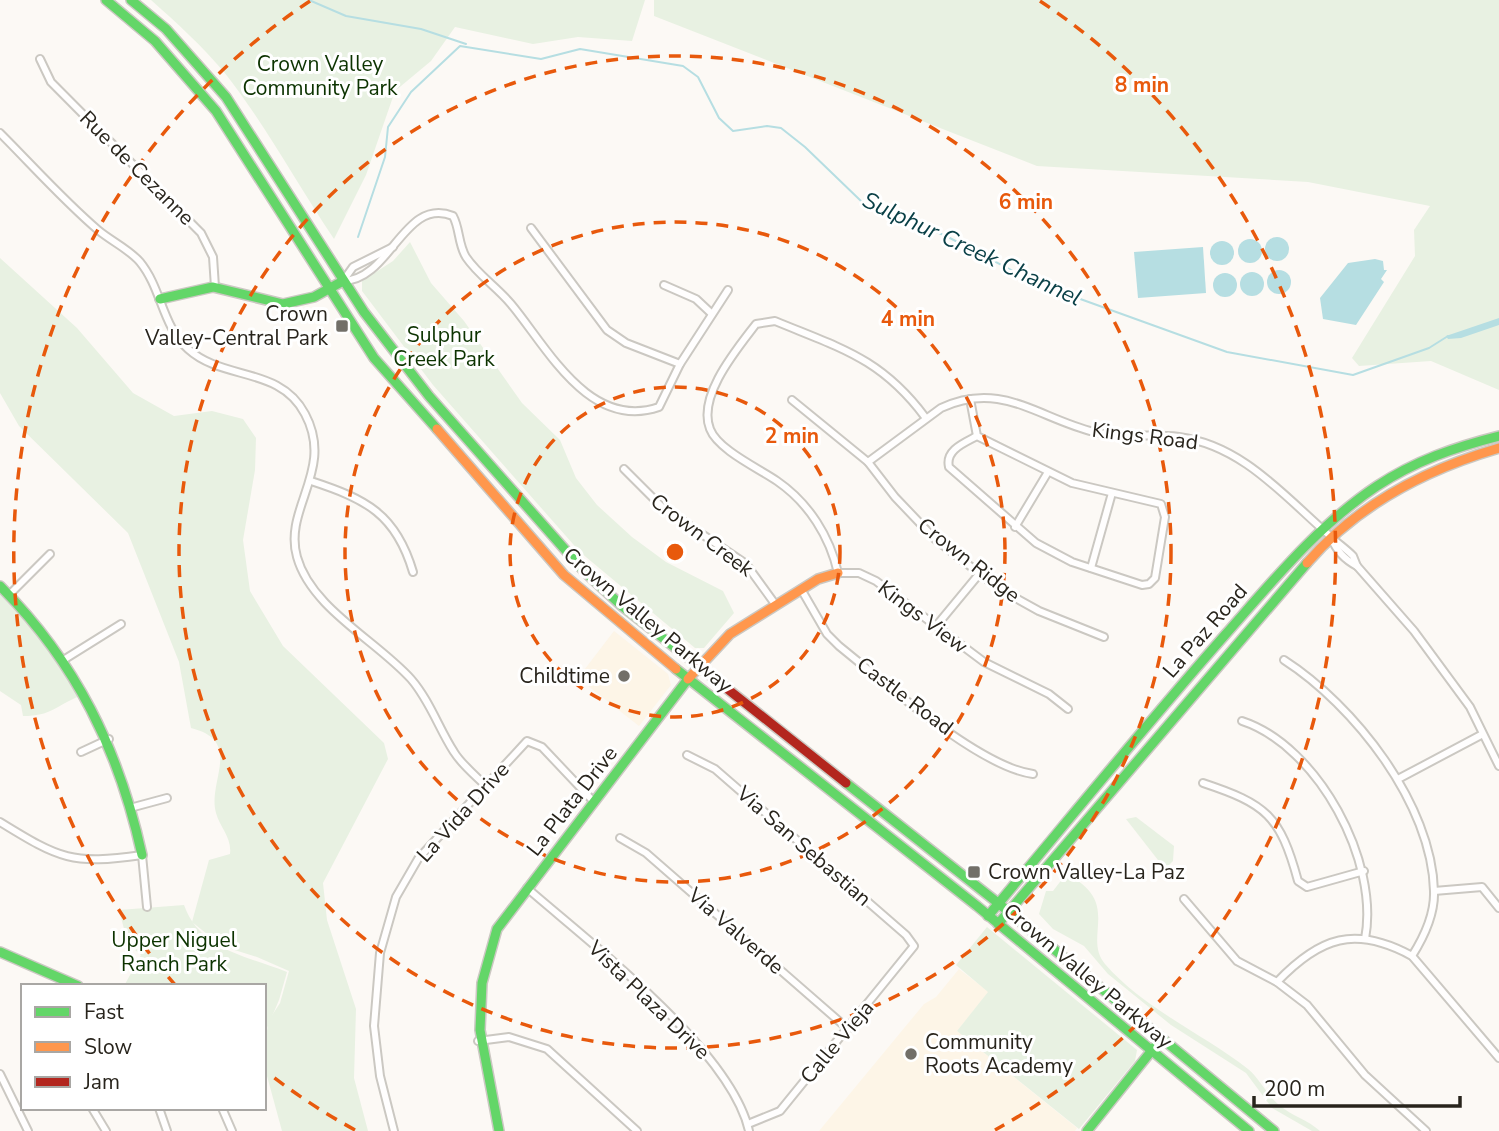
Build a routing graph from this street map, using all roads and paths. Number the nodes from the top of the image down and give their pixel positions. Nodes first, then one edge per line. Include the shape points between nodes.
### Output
1 (106, 0) edge
2 (131, 0) edge
3 (40, 59) dead end
4 (0, 133) edge
5 (531, 228) dead end
6 (393, 247) junction
7 (343, 281) junction
8 (664, 285) dead end
9 (215, 287) junction
10 (328, 290) junction
11 (728, 290) dead end
12 (160, 299) junction
13 (712, 314) junction
14 (680, 364) junction
15 (970, 398) junction
16 (792, 400) dead end
17 (925, 417) junction
18 (977, 436) junction
19 (1499, 436) edge
20 (1468, 443) junction
21 (1499, 448) edge
22 (1466, 457) junction
23 (868, 463) junction
24 (624, 469) dead end
25 (1048, 472) junction
26 (311, 481) junction
27 (1112, 493) junction
28 (1015, 527) junction
29 (1322, 528) junction
30 (1331, 538) junction
31 (50, 554) dead end
32 (1091, 568) junction
33 (413, 572) dead end
34 (838, 573) junction
35 (980, 573) junction
36 (0, 586) edge
37 (801, 589) junction
38 (9, 595) junction
39 (775, 604) junction
40 (121, 624) dead end
41 (937, 625) junction
42 (1104, 637) dead end
43 (65, 659) junction
44 (1284, 660) dead end
45 (699, 667) junction
46 (688, 680) junction
47 (1068, 709) dead end
48 (1242, 721) dead end
49 (1481, 735) junction
50 (108, 739) junction
51 (80, 752) dead end
52 (687, 754) dead end
53 (1499, 766) edge
54 (1033, 774) dead end
55 (1398, 779) junction
56 (1203, 783) dead end
57 (486, 787) junction
58 (167, 798) dead end
59 (594, 802) junction
60 (130, 808) junction
61 (0, 822) edge
62 (621, 838) dead end
63 (142, 855) junction
64 (1364, 871) junction
65 (526, 887) junction
66 (1434, 891) junction
67 (1184, 899) dead end
68 (998, 903) junction
69 (147, 907) dead end
70 (1499, 908) edge
71 (1009, 912) junction
72 (988, 916) junction
73 (998, 924) junction
74 (1365, 939) junction
75 (914, 946) joint
76 (0, 952) edge
77 (1412, 956) junction
78 (1276, 982) junction
79 (73, 984) edge
80 (848, 1029) junction
81 (1161, 1039) junction
82 (478, 1041) junction
83 (1151, 1051) junction
84 (1499, 1058) edge
85 (0, 1074) edge
86 (93, 1110) edge
87 (160, 1110) edge
88 (223, 1110) edge
89 (748, 1127) edge
90 (28, 1131) edge
91 (106, 1131) edge
92 (167, 1131) edge
93 (232, 1131) edge
94 (394, 1131) edge
95 (499, 1131) edge
96 (637, 1131) edge
97 (1087, 1131) edge
98 (1249, 1131) edge
99 (1274, 1131) edge
100 (1426, 1131) edge

1 - 10 main road, Crown Valley Parkway via 155,41 216,111
2 - 7 main road, Crown Valley Parkway via 168,31 215,84
3 - 9 street, Rue de Cezanne via 51,82 201,233 213,257
4 - 12 street via 98,230 136,258
5 - 14 street via 607,330
6 - 7 street via 353,267
6 - 7 street via 389,256 356,279
6 - 14 street via 425,215 453,216 465,254 576,387 611,406 631,410 659,407
7 - 10 main road
7 - 45 main road, Crown Valley Parkway via 408,372 573,561
8 - 13 street via 696,299
9 - 10 main road via 285,305
9 - 12 main road
10 - 46 main road, Crown Valley Parkway via 391,379 564,575
11 - 13 street
12 - 26 street via 173,333 201,359 274,383 293,396 313,435
13 - 14 street
15 - 17 street, Kings Road
15 - 18 street
15 - 29 street, Kings Road via 1001,398 1095,433 1180,437 1209,444 1241,460
16 - 23 street, Crown Ridge
17 - 23 street, Kings Road
17 - 34 street via 906,391 874,364 775,321 756,324 716,382 709,428 714,436 794,496 827,537
18 - 25 street
18 - 28 street via 950,452 949,467
19 - 20 main road, La Paz Road
20 - 22 main road
20 - 29 main road, La Paz Road via 1378,486
21 - 22 main road, La Paz Road
22 - 30 main road, La Paz Road via 1394,490
23 - 35 street, Crown Ridge via 935,539
24 - 39 street, Crown Creek via 662,507 746,564
25 - 27 street
25 - 28 street
26 - 33 street via 371,505 407,549
26 - 57 street via 295,528 296,555 304,577 318,596 413,682 455,755
27 - 32 street
27 - 32 street via 1161,504 1165,509 1157,568 1149,584 1142,584
28 - 32 street via 1056,555
29 - 30 street, Kings Road
29 - 68 main road, La Paz Road via 1180,685
30 - 49 street, Kings Road via 1341,543 1414,631 1470,707
30 - 71 main road, La Paz Road
31 - 38 street
34 - 37 main road, La Plata Drive
34 - 41 street, Kings View via 859,573 876,581
35 - 41 street
35 - 42 street, Crown Ridge via 1019,601
36 - 38 main road
37 - 39 main road, La Plata Drive
37 - 54 street, Castle Road via 839,646 999,765
38 - 43 main road
39 - 45 main road, La Plata Drive via 730,634
40 - 43 street
41 - 47 street, Kings View via 984,662 1049,694
43 - 50 main road
44 - 55 street via 1332,696
45 - 46 main road, La Plata Drive
45 - 68 main road, Crown Valley Parkway
46 - 59 main road, La Plata Drive
46 - 72 main road, Crown Valley Parkway
48 - 64 street via 1284,743 1310,771 1336,810
49 - 53 street, Kings Road
49 - 55 street
50 - 51 street
50 - 60 main road
52 - 75 street, Via San Sebastian via 715,769
55 - 66 street via 1427,853
56 - 64 street via 1246,797 1270,818 1303,885
57 - 59 street, La Vida Drive via 527,741 542,747
57 - 94 street, La Vida Drive via 418,859 396,897 380,953 374,1026
58 - 60 street
59 - 65 main road, La Plata Drive
60 - 63 main road
61 - 63 street via 66,858
62 - 80 street, Via Valverde via 646,853
63 - 69 street
64 - 74 street via 1369,918
65 - 82 main road, La Plata Drive via 497,929 485,961 478,995
65 - 89 street, Vista Plaza Drive via 692,1037 724,1075
66 - 70 street via 1482,887
66 - 77 street via 1424,936
67 - 78 street via 1237,961
68 - 71 main road, Crown Valley Parkway
68 - 72 main road, La Paz Road
71 - 73 main road, La Paz Road
71 - 81 main road, Crown Valley Parkway
72 - 73 main road, Crown Valley Parkway
73 - 83 main road, Crown Valley Parkway
74 - 77 street
74 - 78 street via 1346,938 1315,948
75 - 80 street, Calle Vieja
76 - 79 main road
77 - 84 street
78 - 100 street via 1307,1005 1365,1075
80 - 89 street, Calle Vieja via 780,1111
81 - 83 main road
81 - 99 main road, Crown Valley Parkway
82 - 95 main road, La Plata Drive
82 - 96 street via 509,1037 547,1048
83 - 97 main road
83 - 98 main road, Crown Valley Parkway
85 - 90 street
86 - 91 street
87 - 92 street
88 - 93 street

